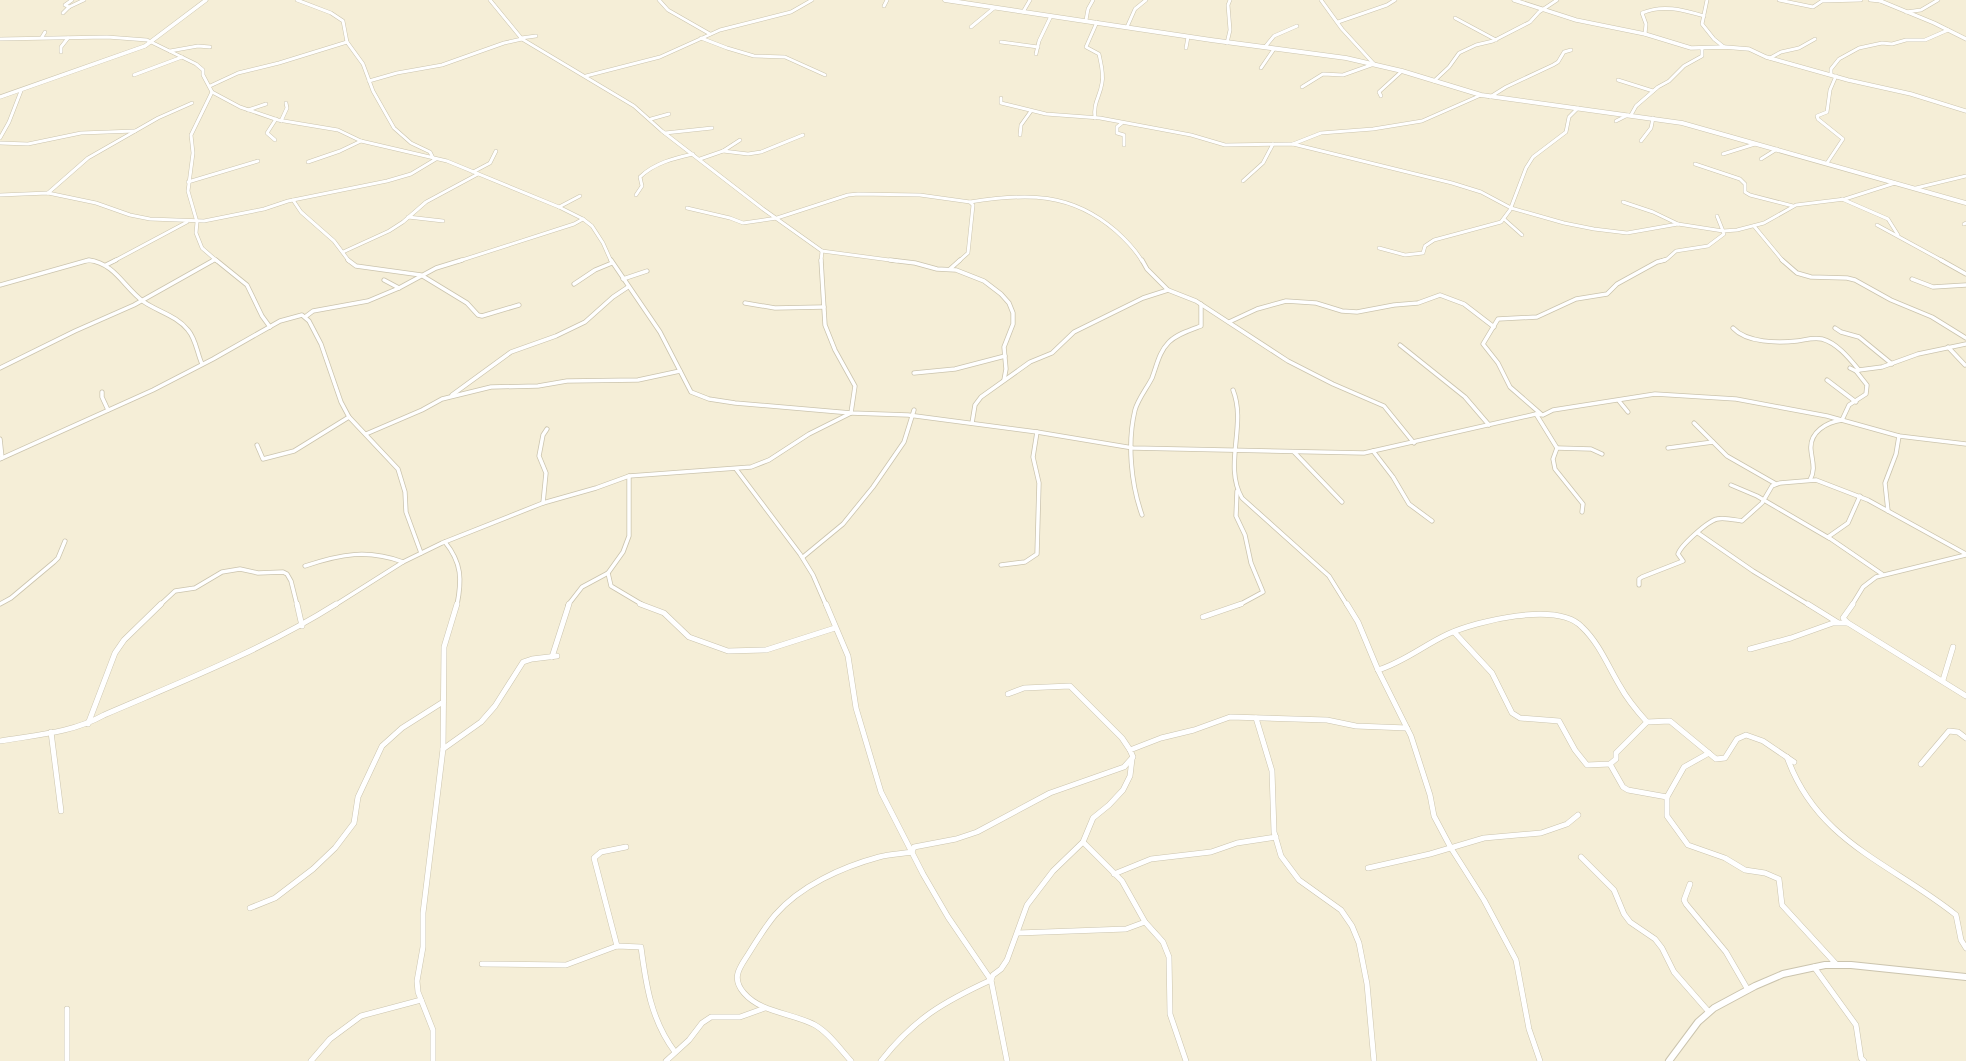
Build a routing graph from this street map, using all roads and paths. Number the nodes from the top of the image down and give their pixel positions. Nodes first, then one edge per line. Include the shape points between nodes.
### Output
1 (72, 0) edge
2 (84, 0) edge
3 (206, 0) edge
4 (297, 0) edge
5 (490, 0) edge
6 (659, 0) edge
7 (812, 0) edge
8 (887, 0) edge
9 (945, 0) edge
10 (1030, 0) edge
11 (1093, 0) edge
12 (1146, 0) edge
13 (1230, 0) edge
14 (1321, 0) edge
15 (1395, 0) edge
16 (1514, 0) edge
17 (1557, 0) edge
18 (1707, 0) edge
19 (1779, 0) edge
20 (1861, 0) edge
21 (1870, 0) edge
22 (1938, 0) edge
23 (1879, 1) edge
24 (69, 6) junction
25 (884, 6) dead end
26 (994, 8) junction
27 (1542, 10) junction
28 (1023, 12) junction
29 (1905, 12) junction
30 (63, 13) dead end
31 (1051, 16) junction
32 (1704, 16) junction
33 (1455, 18) dead end
34 (1086, 20) junction
35 (1098, 22) junction
36 (1338, 22) junction
37 (1297, 26) dead end
38 (971, 27) dead end
39 (1127, 27) junction
40 (1948, 30) junction
41 (45, 32) dead end
42 (710, 34) junction
43 (1645, 34) junction
44 (536, 36) dead end
45 (1188, 37) junction
46 (42, 38) junction
47 (68, 38) junction
48 (701, 38) junction
49 (0, 39) edge
50 (521, 39) junction
51 (1815, 39) dead end
52 (1966, 39) edge
53 (1496, 40) junction
54 (152, 42) junction
55 (347, 42) junction
56 (1001, 42) dead end
57 (1227, 43) junction
58 (210, 47) dead end
59 (1038, 47) junction
60 (1265, 47) junction
61 (1724, 47) junction
62 (1186, 48) dead end
63 (1274, 49) junction
64 (1571, 50) dead end
65 (1702, 50) junction
66 (170, 51) junction
67 (61, 52) dead end
68 (1036, 54) dead end
69 (182, 57) junction
70 (1770, 58) junction
71 (1374, 64) junction
72 (1261, 68) dead end
73 (1402, 72) junction
74 (1830, 74) junction
75 (134, 75) dead end
76 (825, 75) dead end
77 (586, 76) junction
78 (1836, 76) junction
79 (1618, 80) dead end
80 (369, 81) junction
81 (1434, 81) junction
82 (210, 86) junction
83 (1302, 87) dead end
84 (21, 90) junction
85 (1653, 91) junction
86 (212, 92) junction
87 (1381, 96) dead end
88 (1481, 96) junction
89 (0, 97) edge
90 (1489, 97) junction
91 (1001, 98) dead end
92 (192, 102) dead end
93 (286, 103) dead end
94 (266, 104) dead end
95 (1578, 108) junction
96 (248, 110) junction
97 (1031, 111) junction
98 (1966, 111) edge
99 (669, 114) dead end
100 (1629, 115) junction
101 (1095, 118) junction
102 (1653, 118) junction
103 (276, 120) junction
104 (651, 120) junction
105 (281, 121) junction
106 (1616, 121) dead end
107 (1122, 123) junction
108 (712, 128) dead end
109 (135, 131) junction
110 (664, 133) junction
111 (803, 135) dead end
112 (1020, 135) dead end
113 (0, 138) edge
114 (275, 140) dead end
115 (740, 140) dead end
116 (361, 141) junction
117 (1641, 141) dead end
118 (0, 143) edge
119 (1757, 143) junction
120 (1273, 144) junction
121 (1293, 144) junction
122 (1124, 145) dead end
123 (1777, 149) junction
124 (496, 151) dead end
125 (723, 151) junction
126 (693, 154) junction
127 (1722, 154) dead end
128 (435, 158) junction
129 (700, 159) junction
130 (1761, 159) dead end
131 (258, 161) dead end
132 (308, 162) dead end
133 (1827, 163) junction
134 (1695, 164) dead end
135 (473, 172) junction
136 (478, 174) junction
137 (1966, 176) edge
138 (1243, 181) dead end
139 (188, 182) junction
140 (1895, 183) junction
141 (1916, 188) junction
142 (48, 193) junction
143 (0, 195) edge
144 (636, 195) dead end
145 (580, 196) dead end
146 (1842, 199) junction
147 (293, 200) junction
148 (970, 202) junction
149 (1623, 202) dead end
150 (1966, 203) edge
151 (1794, 206) junction
152 (558, 207) junction
153 (687, 208) dead end
154 (1511, 208) junction
155 (1717, 216) dead end
156 (408, 217) junction
157 (777, 218) junction
158 (583, 219) junction
159 (1504, 220) junction
160 (443, 221) dead end
161 (187, 222) junction
162 (197, 222) junction
163 (1678, 224) junction
164 (1754, 226) junction
165 (1877, 226) dead end
166 (1723, 231) junction
167 (1522, 235) dead end
168 (1898, 235) junction
169 (1379, 248) dead end
170 (822, 251) junction
171 (343, 252) junction
172 (215, 259) junction
173 (612, 263) junction
174 (106, 265) junction
175 (950, 270) junction
176 (647, 271) dead end
177 (1966, 274) edge
178 (421, 275) junction
179 (623, 279) junction
180 (1912, 279) dead end
181 (384, 280) dead end
182 (574, 284) dead end
183 (0, 285) edge
184 (1966, 285) edge
185 (628, 287) junction
186 (399, 288) junction
187 (1168, 290) junction
188 (142, 301) junction
189 (745, 303) dead end
190 (1201, 304) junction
191 (519, 305) dead end
192 (824, 307) junction
193 (313, 311) junction
194 (299, 315) junction
195 (305, 317) junction
196 (1229, 322) junction
197 (270, 327) junction
198 (1494, 327) junction
199 (1733, 328) dead end
200 (1835, 328) dead end
201 (1966, 338) edge
202 (1966, 344) edge
203 (1400, 345) dead end
204 (1948, 347) junction
205 (1005, 356) junction
206 (202, 364) junction
207 (1892, 364) junction
208 (1965, 365) dead end
209 (0, 368) edge
210 (1850, 368) dead end
211 (680, 371) junction
212 (1857, 371) junction
213 (914, 373) dead end
214 (1004, 380) junction
215 (1827, 380) dead end
216 (1233, 390) dead end
217 (102, 392) dead end
218 (451, 396) junction
219 (1619, 401) junction
220 (1856, 402) junction
221 (108, 410) junction
222 (1628, 412) dead end
223 (913, 413) junction
224 (851, 414) junction
225 (1536, 414) junction
226 (1543, 415) junction
227 (349, 418) junction
228 (1842, 420) junction
229 (972, 423) junction
230 (1694, 423) dead end
231 (1489, 425) junction
232 (547, 429) dead end
233 (1037, 432) junction
234 (366, 434) junction
235 (1899, 436) junction
236 (0, 439) edge
237 (1713, 442) junction
238 (1414, 443) junction
239 (1966, 444) edge
240 (258, 445) dead end
241 (1133, 448) junction
242 (1557, 448) junction
243 (1668, 448) dead end
244 (1235, 451) junction
245 (1373, 451) junction
246 (1294, 452) junction
247 (1602, 454) dead end
248 (1, 458) edge
249 (736, 469) junction
250 (629, 476) junction
251 (1810, 480) junction
252 (1776, 484) junction
253 (1731, 485) dead end
254 (1237, 491) junction
255 (1860, 496) junction
256 (1765, 499) junction
257 (1342, 502) dead end
258 (543, 503) junction
259 (1888, 510) junction
260 (1582, 512) dead end
261 (1142, 515) dead end
262 (1432, 520) dead end
263 (1698, 533) junction
264 (1829, 538) junction
265 (65, 541) dead end
266 (444, 542) junction
267 (421, 553) junction
268 (1966, 554) edge
269 (803, 557) junction
270 (403, 562) junction
271 (305, 566) dead end
272 (1001, 566) dead end
273 (608, 573) junction
274 (1882, 574) junction
275 (1639, 585) dead end
276 (0, 604) edge
277 (1203, 617) dead end
278 (1837, 622) junction
279 (1847, 623) junction
280 (302, 626) junction
281 (835, 628) junction
282 (1454, 632) junction
283 (1953, 647) dead end
284 (1750, 649) dead end
285 (1378, 670) junction
286 (1943, 680) junction
287 (1008, 694) dead end
288 (1966, 696) edge
289 (443, 702) junction
290 (1256, 718) junction
291 (1647, 722) junction
292 (88, 724) junction
293 (1407, 728) junction
294 (51, 732) junction
295 (1966, 738) edge
296 (0, 741) edge
297 (443, 748) junction
298 (1129, 748) junction
299 (1708, 753) junction
300 (1787, 756) junction
301 (1133, 757) junction
302 (1794, 762) dead end
303 (1610, 764) junction
304 (1921, 764) dead end
305 (1667, 797) junction
306 (61, 811) dead end
307 (1578, 815) dead end
308 (1276, 836) junction
309 (1083, 842) junction
310 (626, 847) dead end
311 (1451, 848) junction
312 (912, 852) junction
313 (1581, 857) dead end
314 (1368, 868) dead end
315 (1114, 874) junction
316 (1690, 884) dead end
317 (250, 908) dead end
318 (1145, 922) junction
319 (1018, 933) junction
320 (617, 946) junction
321 (1966, 948) edge
322 (482, 964) dead end
323 (1838, 965) junction
324 (1814, 967) junction
325 (1966, 977) edge
326 (991, 980) junction
327 (1748, 990) junction
328 (421, 1000) junction
329 (766, 1008) junction
330 (67, 1009) dead end
331 (1709, 1012) junction
332 (675, 1052) junction
333 (67, 1061) edge
334 (311, 1061) edge
335 (433, 1061) edge
336 (666, 1061) edge
337 (851, 1061) edge
338 (881, 1061) edge
339 (1007, 1061) edge
340 (1186, 1061) edge
341 (1374, 1061) edge
342 (1540, 1061) edge
343 (1669, 1061) edge
344 (1864, 1061) edge

1 - 24 street via 65,5
2 - 24 street
3 - 54 street
4 - 55 street via 341,19
5 - 50 street
6 - 42 street via 668,10
7 - 42 street via 791,12
8 - 25 street
9 - 26 main road
10 - 28 street
11 - 34 street
12 - 39 street via 1135,9
13 - 57 street via 1230,30
14 - 36 street
15 - 36 street via 1356,18
16 - 27 street
17 - 27 street
18 - 32 street
19 - 20 street via 1813,6 1822,1
21 - 23 street
22 - 29 street via 1921,11
23 - 29 street
24 - 30 street
26 - 28 main road
26 - 38 street
27 - 43 street via 1586,23
27 - 53 street via 1534,20
28 - 31 main road
29 - 40 street
31 - 34 main road
31 - 59 street
32 - 43 street via 1654,8 1642,13 1646,24
32 - 61 street via 1703,26
33 - 53 street
34 - 35 main road
35 - 39 main road
35 - 101 street via 1086,47 1099,54 1103,74 1101,88 1093,105
36 - 71 street
37 - 60 street via 1279,33 1267,42
39 - 45 main road
40 - 52 street
40 - 74 street via 1925,40 1906,40 1859,48 1839,59
41 - 46 street
42 - 48 street
43 - 65 street
44 - 50 street
45 - 57 main road
45 - 62 street
46 - 47 street
46 - 49 street
47 - 54 street via 127,37
47 - 67 street via 61,46
48 - 76 street via 722,48 755,56 789,58
48 - 77 street via 646,62
50 - 77 street
50 - 80 street via 442,65
51 - 70 street via 1799,48 1781,52
53 - 81 street via 1459,53
54 - 66 street
54 - 84 street
55 - 80 street via 363,64
55 - 82 street via 238,72
56 - 59 street
57 - 60 main road
58 - 66 street via 198,46
59 - 68 street
60 - 63 main road
61 - 65 street
61 - 70 street via 1749,49
63 - 71 main road
63 - 72 street
64 - 90 street via 1564,52 1553,65
65 - 85 street via 1704,53 1699,59 1684,66 1669,81
66 - 69 street
69 - 75 street
69 - 82 street via 203,70
70 - 74 street
71 - 73 main road
71 - 83 street via 1342,75 1323,74
73 - 81 main road
73 - 87 street via 1381,88
74 - 78 street
77 - 104 street via 634,106
78 - 98 street via 1911,94
78 - 133 street via 1830,90 1827,112 1817,116 1818,120 1842,139
79 - 85 street
80 - 128 street via 396,131 410,143 430,152
81 - 88 main road
82 - 86 street
84 - 89 street
84 - 113 street
85 - 100 street
86 - 96 street
86 - 139 street via 191,135 193,153
88 - 90 main road
88 - 121 street via 1422,121 1373,129 1321,133
90 - 95 main road
91 - 97 street via 1001,103
92 - 109 street
93 - 105 street via 288,108
94 - 96 street
95 - 100 main road
95 - 154 street via 1569,117 1566,132 1531,159 1518,185
96 - 103 street
97 - 101 street
97 - 112 street via 1022,123
99 - 104 street
100 - 102 main road
100 - 106 street
101 - 107 street
102 - 117 street
102 - 119 main road via 1700,127
103 - 105 street
103 - 114 street via 268,128 267,133
104 - 110 street
105 - 116 street via 338,130
107 - 120 street via 1191,135 1225,145
107 - 122 street via 1117,127 1117,133 1124,135
108 - 110 street
109 - 118 street via 81,133 28,144
109 - 142 street via 88,158
110 - 126 street
111 - 125 street via 761,152 748,154
115 - 125 street
116 - 128 street
116 - 132 street
119 - 123 main road
119 - 127 street
120 - 121 street
120 - 138 street via 1263,163
121 - 154 street via 1452,183 1481,192
123 - 130 street
123 - 133 main road
124 - 135 street via 490,163
125 - 129 street
126 - 129 street
126 - 144 street via 674,158 644,173 640,177 642,186
128 - 135 street
128 - 147 street via 430,164 411,174
129 - 157 street
131 - 139 street
133 - 140 main road
134 - 151 street via 1740,180 1745,184 1745,192 1750,195
135 - 136 street
136 - 152 street
136 - 156 street via 426,202
137 - 141 street
139 - 162 street
140 - 141 main road
140 - 146 street
141 - 150 main road
142 - 143 street
142 - 161 street via 96,203 130,215
145 - 152 street
146 - 151 street
146 - 168 street via 1881,215 1888,220
147 - 162 street via 224,218
147 - 171 street via 299,210 324,231
148 - 157 street via 920,195 858,194
148 - 175 street via 973,205 968,253
148 - 187 street via 1000,196 1053,198 1074,204 1098,217 1113,230
149 - 163 street via 1653,210
151 - 164 street via 1777,218
152 - 158 street
153 - 157 street via 743,223
154 - 159 street
154 - 163 street via 1578,226 1615,232 1635,232
155 - 166 street
156 - 160 street
156 - 171 street via 389,231
157 - 170 street
158 - 173 street via 592,226
158 - 178 street
159 - 167 street
159 - 169 street via 1434,240 1425,246 1423,253 1405,255
161 - 162 street
161 - 174 street
162 - 172 street via 196,233 202,248
163 - 166 street
164 - 166 street
164 - 201 street via 1784,262 1797,273 1812,277 1855,280 1891,300 1932,317
165 - 168 street
166 - 198 street via 1724,234 1713,244 1704,248 1676,251 1667,259 1617,284 1607,294 1576,298 1537,317 1501,318 1496,321
168 - 177 street
170 - 175 street via 893,259
170 - 192 street via 820,264
171 - 178 street via 348,261 356,266
172 - 188 street
172 - 197 street via 246,284
173 - 179 street
173 - 182 street via 595,270
174 - 183 street via 97,260 89,260
174 - 188 street via 124,280 127,288
175 - 205 street via 972,274 1009,303 1013,313 1004,347
176 - 179 street
178 - 186 street
178 - 191 street via 467,303 478,315
179 - 185 street
180 - 184 street via 1934,288
181 - 186 street
185 - 211 street via 660,332
185 - 218 street via 585,322 556,336 511,352
186 - 193 street via 356,304
187 - 190 street via 1190,297
187 - 214 street via 1137,301 1074,332 1052,353 1030,362
188 - 206 street via 189,329
188 - 209 street via 54,340
189 - 192 street via 775,308
190 - 196 street
190 - 241 street via 1200,326 1174,338 1156,362 1152,377 1135,409
192 - 224 street via 825,325 832,344 855,386
193 - 194 street
193 - 195 street
194 - 195 street
194 - 197 street
195 - 227 street via 321,344
196 - 198 street via 1257,309 1286,301 1316,303 1342,311 1357,312 1394,304 1418,303 1440,296 1464,304
196 - 238 street via 1288,361 1384,406
197 - 206 street
198 - 226 street via 1483,344 1498,363 1510,387
199 - 212 street via 1739,335 1748,338 1788,341 1820,339 1838,350
200 - 207 street via 1859,337
202 - 204 street
203 - 231 street via 1465,397
204 - 207 street via 1918,354
204 - 208 street
205 - 213 street via 955,369
205 - 214 street
206 - 221 street
207 - 212 street
210 - 212 street
211 - 218 street via 638,380 567,381 538,386 491,388
211 - 224 street via 691,392 709,399
212 - 220 street via 1867,389 1866,394
214 - 229 street via 977,402
215 - 220 street
216 - 244 street via 1237,395 1239,408
217 - 221 street
218 - 234 street
219 - 222 street
219 - 226 street via 1553,410
219 - 228 street via 1662,394 1715,397
220 - 228 street via 1849,406
221 - 248 street
223 - 224 street
223 - 229 street
223 - 269 street via 904,442 873,487 842,524
224 - 249 street via 809,434 769,460 751,467
225 - 226 street
225 - 231 street
225 - 242 street
227 - 234 street
227 - 240 street via 294,451 263,459
228 - 235 street
228 - 251 street via 1831,422 1811,439 1814,471
229 - 233 street
230 - 237 street
231 - 238 street
232 - 258 street via 543,435 539,456 546,473
233 - 241 street
233 - 272 street via 1033,457 1040,488 1037,554 1032,560
234 - 267 street via 398,469 405,492 406,512
235 - 239 street
235 - 259 street via 1896,454 1885,483
236 - 248 street
237 - 243 street
237 - 252 street via 1727,456
238 - 245 street
241 - 244 street
241 - 261 street via 1132,478
242 - 247 street via 1591,449
242 - 260 street via 1553,459 1555,469 1583,504
244 - 246 street
244 - 254 street
245 - 246 street
245 - 262 street via 1409,504
246 - 257 street
249 - 250 street
249 - 269 street
250 - 258 street
250 - 273 street via 629,536 623,552
251 - 252 street
251 - 255 street via 1824,482
252 - 256 street
253 - 256 street
254 - 277 street via 1236,516 1245,535 1251,563 1263,592 1238,606
254 - 285 street via 1329,576 1358,622
255 - 259 street
255 - 264 street via 1848,523 1828,536
256 - 263 street via 1742,520 1717,519
256 - 264 street via 1818,534
258 - 266 street
259 - 268 street
263 - 275 street via 1680,549 1678,554 1683,560 1642,577 1639,579
263 - 278 street via 1753,571
264 - 274 street
265 - 276 street via 54,562 11,598
266 - 267 street
266 - 289 street via 458,564 461,584 444,647
267 - 270 street
268 - 274 street via 1922,567
269 - 281 street
270 - 271 street via 386,555 357,553
270 - 280 street
273 - 281 street via 611,586 639,604 664,613 689,637 728,651 766,650
273 - 297 street via 582,587 571,600 554,656 523,662 495,706 481,722
274 - 279 street via 1866,582 1859,589 1850,610 1843,616
278 - 279 street
278 - 284 street
279 - 286 street
280 - 292 street via 242,656
280 - 292 street via 291,581 288,574 283,572 232,570 222,572 195,588 175,591 124,640 115,653
281 - 312 street via 848,656 856,708 880,792
282 - 285 street via 1404,661
282 - 291 street via 1498,618 1560,614 1568,617 1587,632 1629,701
282 - 303 street via 1492,673 1512,713 1520,718 1556,720 1562,725 1581,761 1587,765
283 - 286 street
285 - 293 street
286 - 288 street
287 - 298 street via 1024,688 1070,686
289 - 297 street
289 - 317 street via 402,728 382,746 358,797 354,823 335,848 313,869 275,898
290 - 293 street via 1267,716 1327,720 1356,726
290 - 298 street via 1222,719 1201,728
290 - 308 street via 1273,778
291 - 299 street via 1670,721
291 - 303 street via 1616,753 1616,759
292 - 294 street
293 - 311 street via 1417,751 1434,816
294 - 296 street
294 - 306 street
295 - 304 street via 1958,732 1949,731
297 - 328 street via 423,913 423,947 417,981
298 - 301 street
299 - 300 street via 1716,759 1725,758 1738,739 1746,734
299 - 305 street via 1684,767
300 - 302 street
300 - 321 street via 1801,790 1823,818 1840,836 1956,915 1961,940
301 - 309 street via 1130,776 1123,790 1093,818
301 - 312 street via 1124,767 1050,793 977,832 914,847
303 - 305 street via 1623,787 1628,790
305 - 323 street via 1667,816 1688,845 1725,858 1745,870 1765,873 1779,879 1782,905
307 - 311 street via 1563,826 1541,832 1487,837
308 - 315 street via 1237,842 1211,852 1151,859
308 - 341 street via 1278,848 1290,870 1299,880 1340,908 1352,926 1367,983
309 - 315 street
309 - 319 street via 1053,871 1027,905
310 - 320 street via 601,852 594,858
311 - 314 street
311 - 342 street via 1484,900 1516,960 1529,1029
312 - 326 street via 948,917
312 - 329 street via 876,857 848,867 796,897 775,915 737,971 736,979 737,985 746,995
313 - 331 street via 1614,890 1630,922 1662,948 1674,972
315 - 318 street via 1122,882
316 - 327 street via 1684,900 1686,904 1723,948
318 - 319 street via 1126,929
318 - 340 street via 1163,942 1169,957 1170,1014
319 - 326 street via 1007,960
320 - 322 street via 566,965
320 - 332 street via 641,947 648,1001 667,1043
323 - 324 street
323 - 325 street
324 - 327 street via 1784,974
324 - 344 street via 1856,1026
326 - 338 street via 937,1006 906,1030
326 - 339 street
327 - 331 street
328 - 334 street via 361,1016 330,1039
328 - 335 street via 433,1030
329 - 332 street via 740,1017 711,1018 702,1023 689,1040
329 - 337 street via 814,1024
330 - 333 street
331 - 343 street via 1698,1022
332 - 336 street

